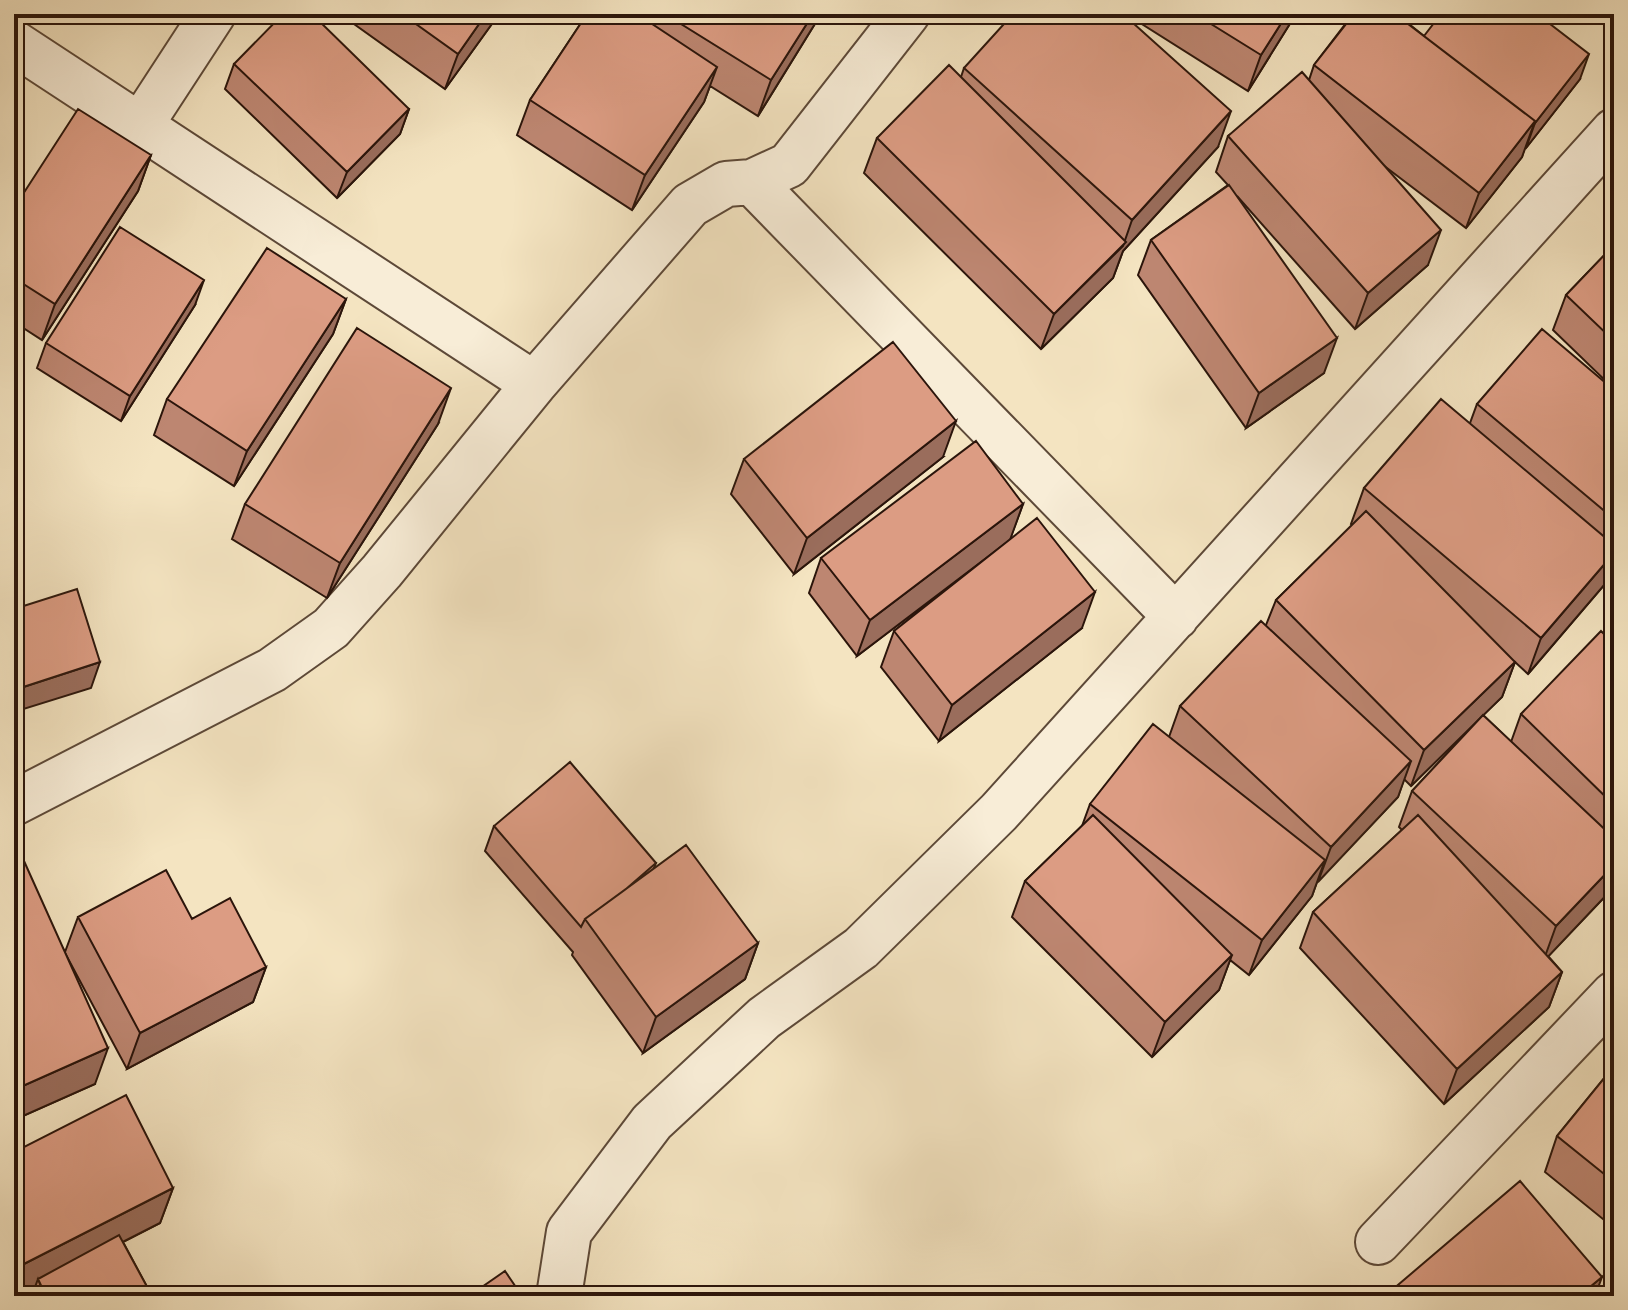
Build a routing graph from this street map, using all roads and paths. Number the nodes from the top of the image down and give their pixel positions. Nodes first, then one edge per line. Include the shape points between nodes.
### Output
1 (213, 14) edge
2 (907, 14) edge
3 (14, 43) edge
4 (140, 126) junction
5 (1614, 131) edge
6 (752, 182) junction
7 (534, 384) junction
8 (1176, 617) junction
9 (14, 803) edge
10 (1614, 994) edge
11 (1378, 1242) dead end
12 (559, 1296) edge

1 - 4 street
2 - 6 street via 789,165
3 - 4 street
4 - 7 street
5 - 8 street
6 - 7 street via 726,184 690,205
6 - 8 street
7 - 9 street via 331,628 272,670
8 - 12 street via 999,812 861,948 764,1018 652,1122 569,1232
10 - 11 street

